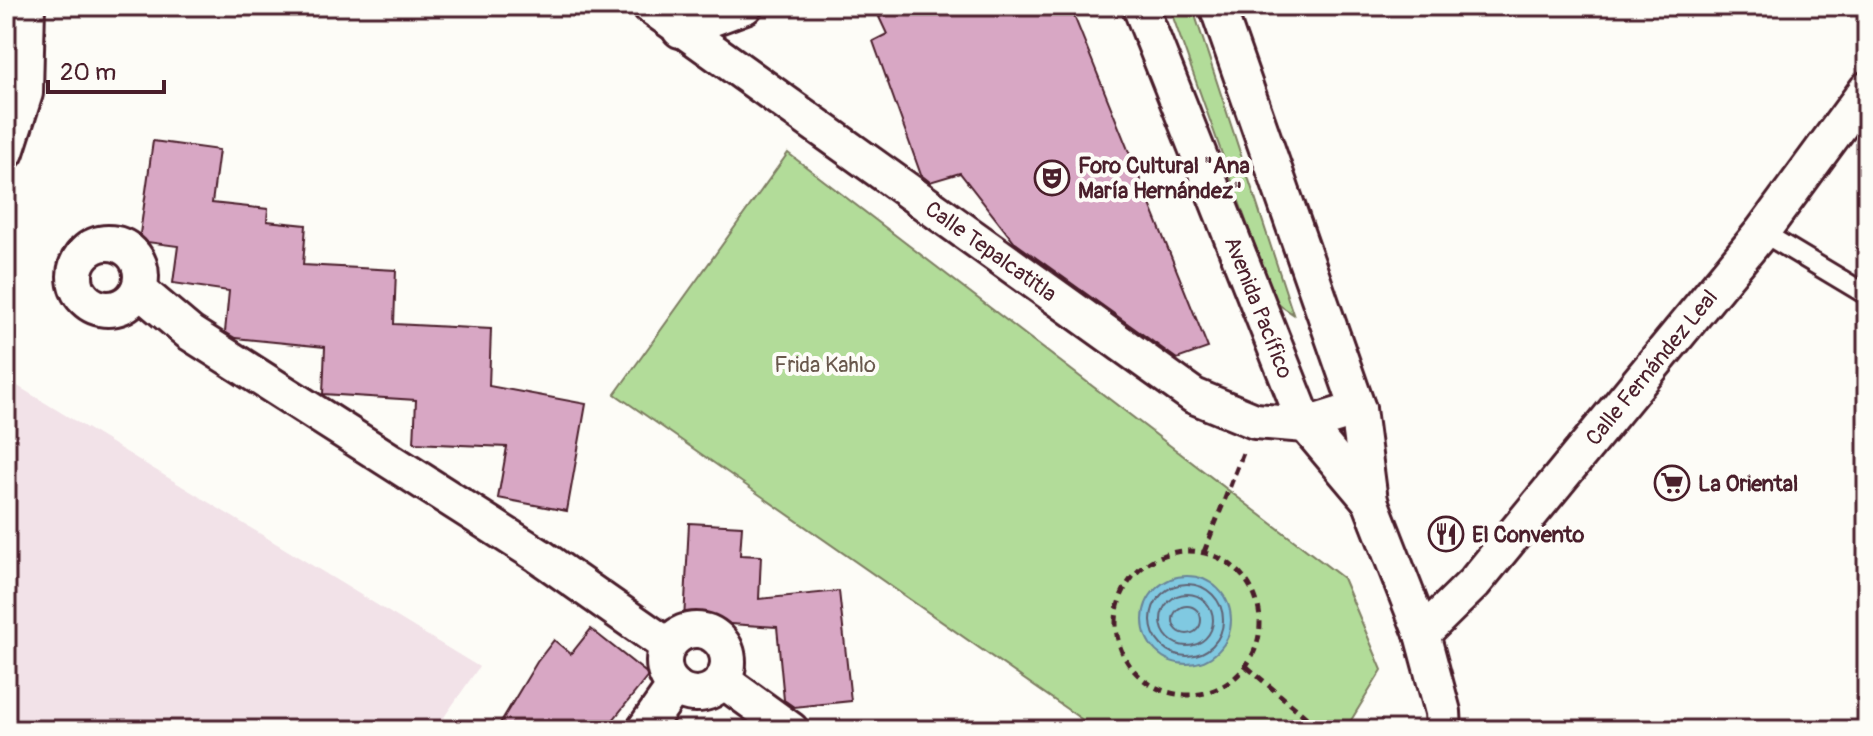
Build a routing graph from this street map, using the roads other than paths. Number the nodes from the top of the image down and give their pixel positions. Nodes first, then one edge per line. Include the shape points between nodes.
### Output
1 (27, 6) edge
2 (650, 6) edge
3 (745, 6) edge
4 (1140, 6) edge
5 (1217, 6) edge
6 (680, 30) junction
7 (1867, 89) edge
8 (6, 152) edge
9 (1762, 232) junction
10 (139, 290) dead end
11 (1867, 295) edge
12 (1358, 409) junction
13 (1306, 425) junction
14 (1370, 501) junction
15 (1422, 634) junction
16 (668, 646) junction
17 (722, 680) junction
18 (675, 686) junction
19 (1443, 726) edge
20 (644, 730) edge
21 (791, 730) edge

1 - 8 street via 25,93
2 - 6 street, Calle Tepalcatitla
3 - 6 street
4 - 13 street, Avenida Pacífico
5 - 12 street, Avenida Pacífico
6 - 13 street, Calle Tepalcatitla via 1194,396 1255,421
7 - 9 street, Calle Fernández Leal
9 - 11 lane
9 - 15 street, Calle Fernández Leal via 1474,583
10 - 16 street via 190,333 538,555
12 - 13 street, Calle Tepalcatitla
12 - 14 street, Avenida Pacífico
13 - 14 street, Avenida Pacífico
14 - 15 street, Avenida Pacífico
15 - 19 street, Avenida Pacífico
16 - 17 street via 692,630 713,635 726,651
16 - 18 street via 665,668
17 - 18 street via 705,693
17 - 21 street
18 - 20 street

